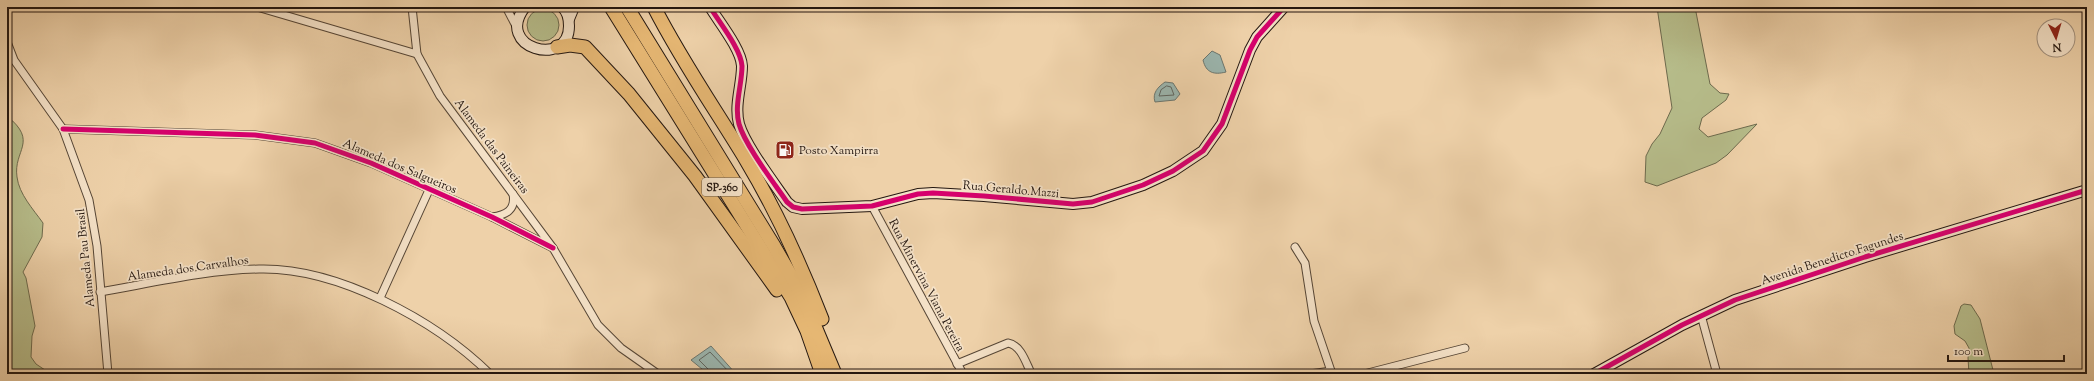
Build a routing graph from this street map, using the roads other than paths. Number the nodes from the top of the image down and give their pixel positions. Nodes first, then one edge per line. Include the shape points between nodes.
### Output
1 (257, 7) edge
2 (412, 7) edge
3 (506, 7) edge
4 (525, 7) edge
5 (562, 7) edge
6 (574, 7) edge
7 (610, 7) edge
8 (627, 7) edge
9 (654, 7) edge
10 (710, 7) edge
11 (1284, 7) edge
12 (569, 19) junction
13 (519, 33) junction
14 (7, 42) edge
15 (557, 47) junction
16 (7, 52) edge
17 (417, 54) junction
18 (14, 60) junction
19 (63, 129) junction
20 (429, 190) junction
21 (512, 190) junction
22 (2087, 190) edge
23 (872, 206) junction
24 (492, 216) junction
25 (1295, 247) dead end
26 (553, 248) junction
27 (100, 292) junction
28 (380, 298) junction
29 (1701, 315) junction
30 (1465, 348) dead end
31 (823, 364) edge
32 (957, 364) junction
33 (1332, 372) edge
34 (108, 374) edge
35 (490, 374) edge
36 (658, 374) edge
37 (835, 374) edge
38 (963, 374) edge
39 (1031, 374) edge
40 (1310, 374) edge
41 (1364, 374) edge
42 (1594, 374) edge
43 (1717, 374) edge

1 - 17 street
2 - 17 street
3 - 13 street
4 - 13 street via 518,23
5 - 12 street
6 - 12 street
7 - 31 highway, SP-360 via 791,297
8 - 31 highway, SP-360 via 801,294
9 - 31 highway via 747,161 780,222 826,333
10 - 23 street, Rua Geraldo Mazzi via 742,64 738,113 740,125 746,139 787,202 802,209
11 - 23 street, Rua Geraldo Mazzi via 1257,37 1222,124 1212,140 1203,151 1173,171 1143,185 1092,202 1054,204 933,193 918,194
12 - 15 street via 569,30 565,40
13 - 15 street via 524,41 535,49 548,50
14 - 18 street, Alameda Pau Brasil
15 - 31 highway via 585,47 629,94 695,176 750,251
16 - 18 street
17 - 21 street, Alameda das Paineiras via 440,96
18 - 19 street, Alameda Pau Brasil
19 - 20 street, Alameda dos Salgueiros via 188,132 294,139 341,150
19 - 27 street, Alameda Pau Brasil via 89,200 97,246
20 - 24 street, Alameda dos Salgueiros
20 - 28 street
21 - 24 street via 514,201 511,209 504,215
21 - 26 street, Alameda das Paineiras
22 - 29 street, Avenida Benedicto Fagundes via 1864,257 1735,300
23 - 32 street, Rua Minervina Viana Pereira
24 - 26 street, Alameda dos Salgueiros
25 - 33 street via 1305,263 1314,321
26 - 36 street, Alameda das Paineiras via 598,325 622,348
27 - 28 street, Alameda dos Carvalhos via 221,272 258,269 317,275
27 - 34 street, Alameda Pau Brasil
28 - 35 street, Alameda dos Carvalhos via 438,333
29 - 42 street, Avenida Benedicto Fagundes
29 - 43 street
30 - 41 street
31 - 37 highway, SP-360
32 - 38 street, Rua Minervina Viana Pereira
32 - 39 street via 1008,343 1018,348
33 - 40 street

